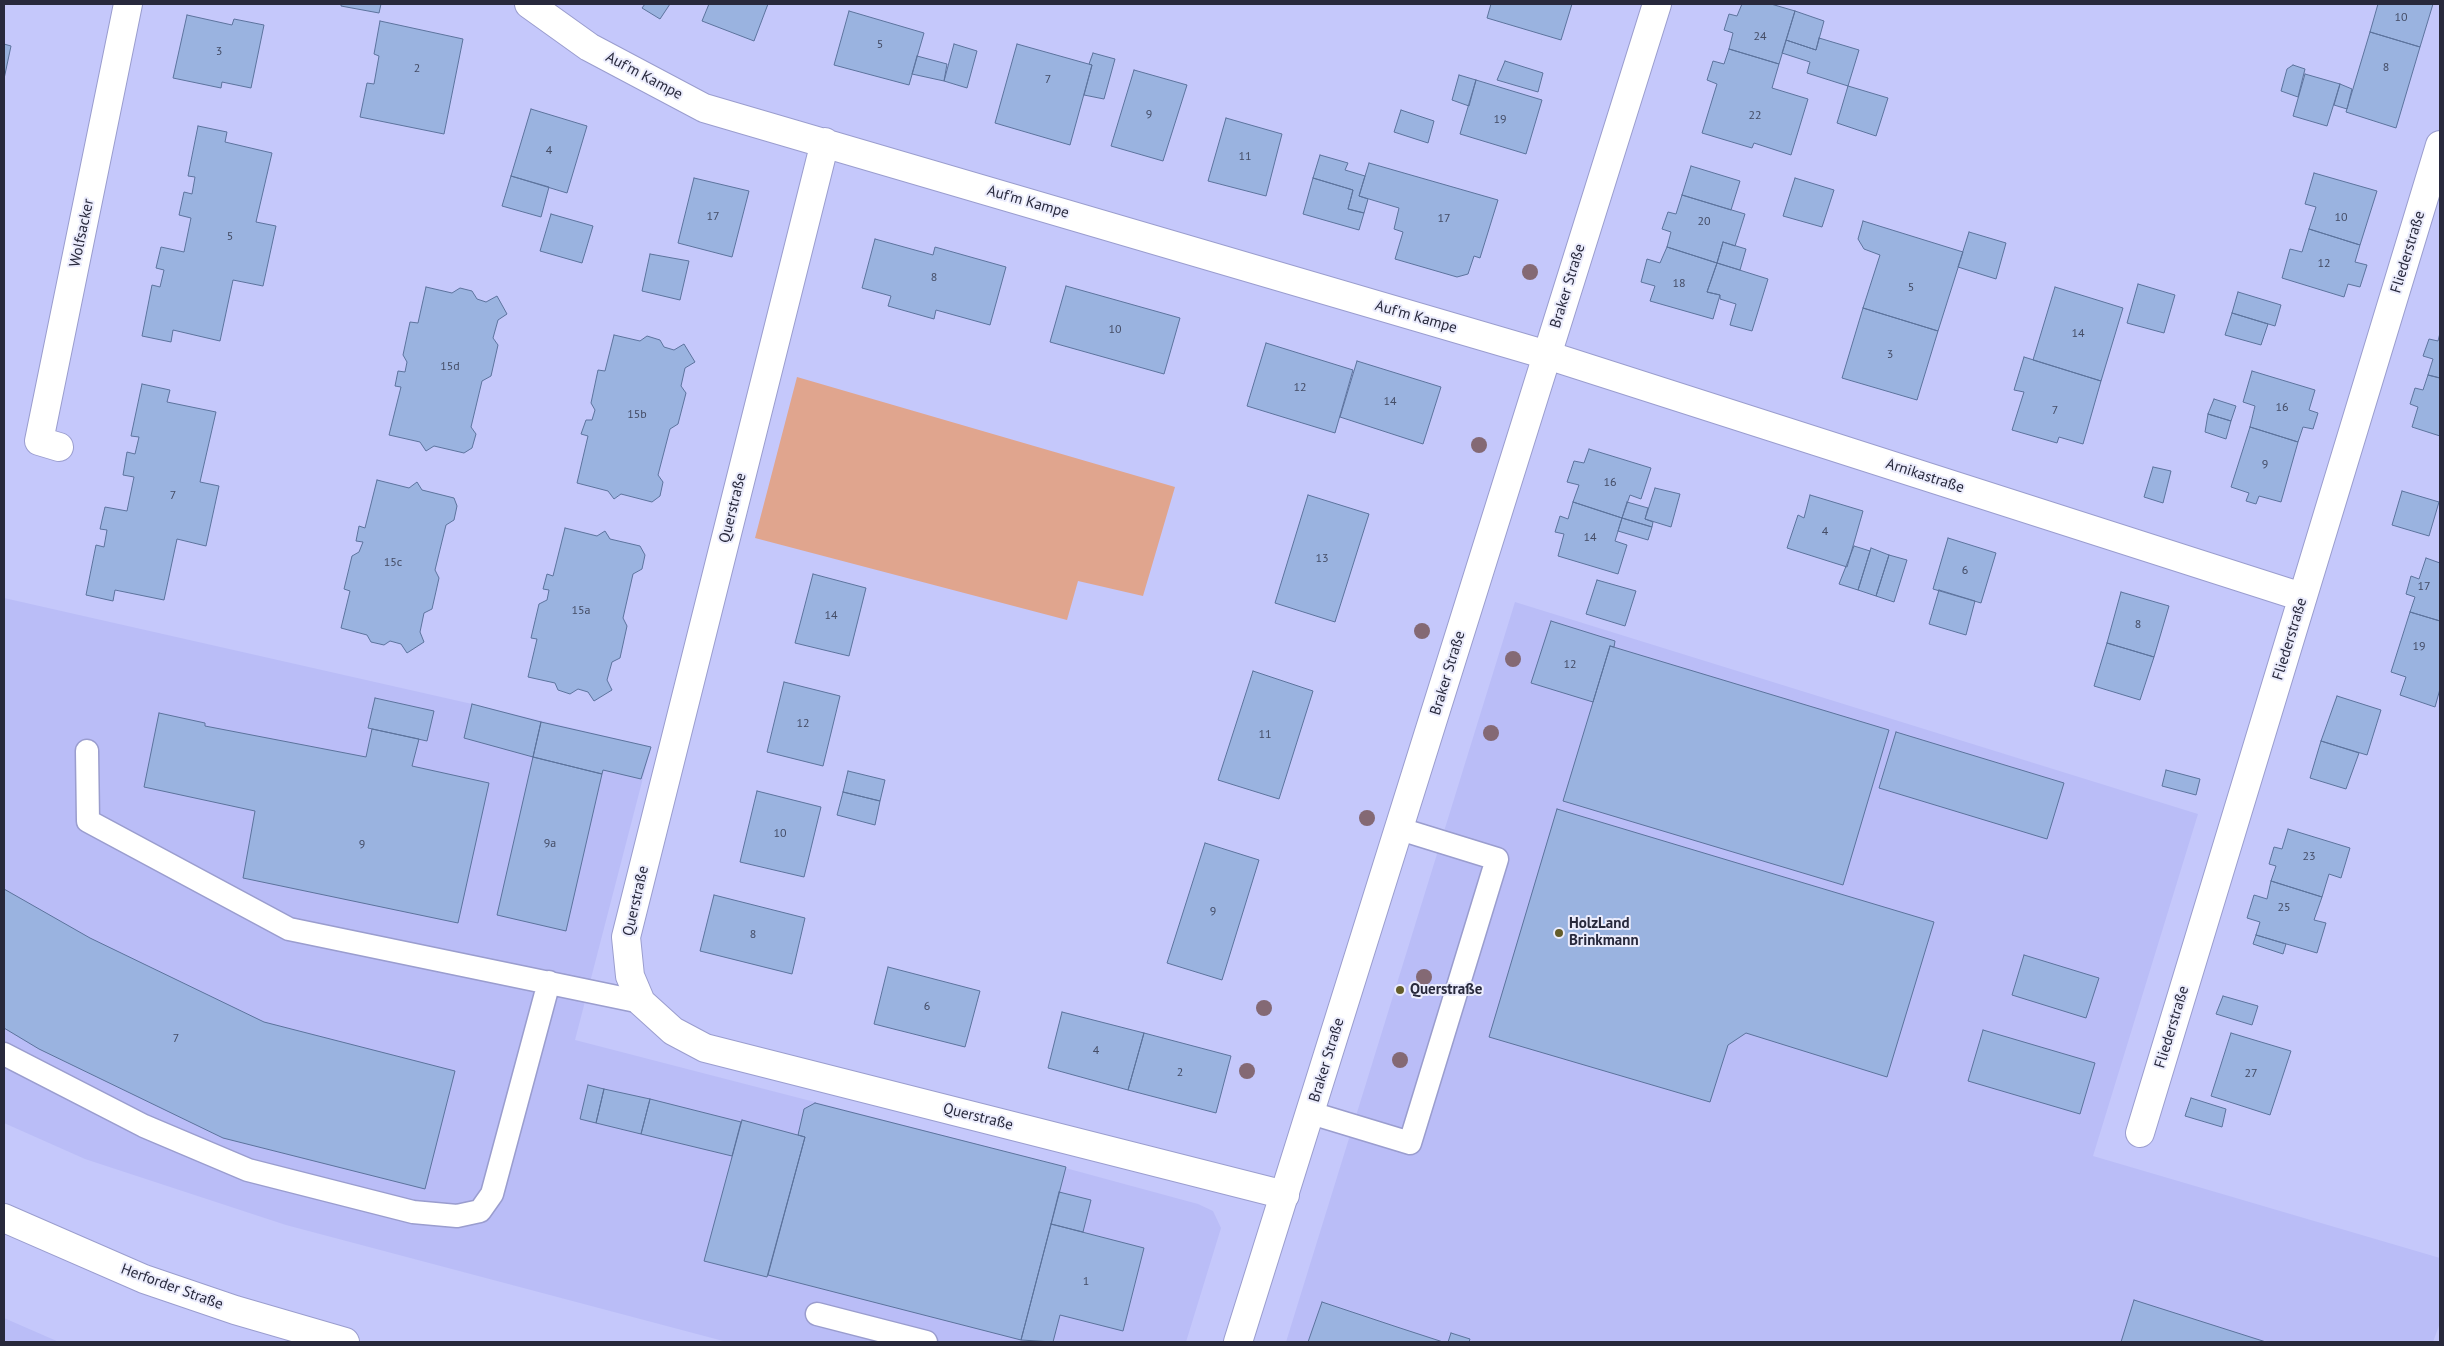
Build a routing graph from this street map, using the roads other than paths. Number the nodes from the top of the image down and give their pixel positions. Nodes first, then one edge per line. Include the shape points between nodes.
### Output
1 (128, 4) edge
2 (529, 4) edge
3 (1657, 4) edge
4 (825, 142) junction
5 (2440, 145) edge
6 (1547, 355) junction
7 (59, 447) dead end
8 (2302, 597) junction
9 (88, 750) dead end
10 (1400, 829) junction
11 (549, 982) junction
12 (641, 1002) junction
13 (4, 1054) edge
14 (1310, 1113) junction
15 (2140, 1134) dead end
16 (1285, 1195) junction
17 (4, 1218) edge
18 (817, 1314) dead end
19 (345, 1342) edge
20 (926, 1342) edge
21 (1238, 1342) edge

1 - 7 street, Wolfsacker via 39,441
2 - 4 street, Auf'm Kampe via 589,47 704,108
3 - 6 street, Braker Straße
4 - 6 street, Auf'm Kampe
4 - 12 street, Querstraße via 626,937 630,976
5 - 8 street, Fliederstraße
6 - 8 street, Arnikastraße
6 - 10 street, Braker Straße
8 - 15 street, Fliederstraße
9 - 11 lane via 88,821 290,929
10 - 14 street, Braker Straße
10 - 14 lane via 1497,859 1410,1143
11 - 12 lane
11 - 13 lane via 492,1194 480,1211 456,1216 413,1212 248,1170 144,1126
12 - 16 street, Querstraße via 673,1030 705,1048
14 - 16 street, Braker Straße
16 - 21 street, Braker Straße
17 - 19 street, Herforder Straße via 144,1278 235,1310
18 - 20 lane

